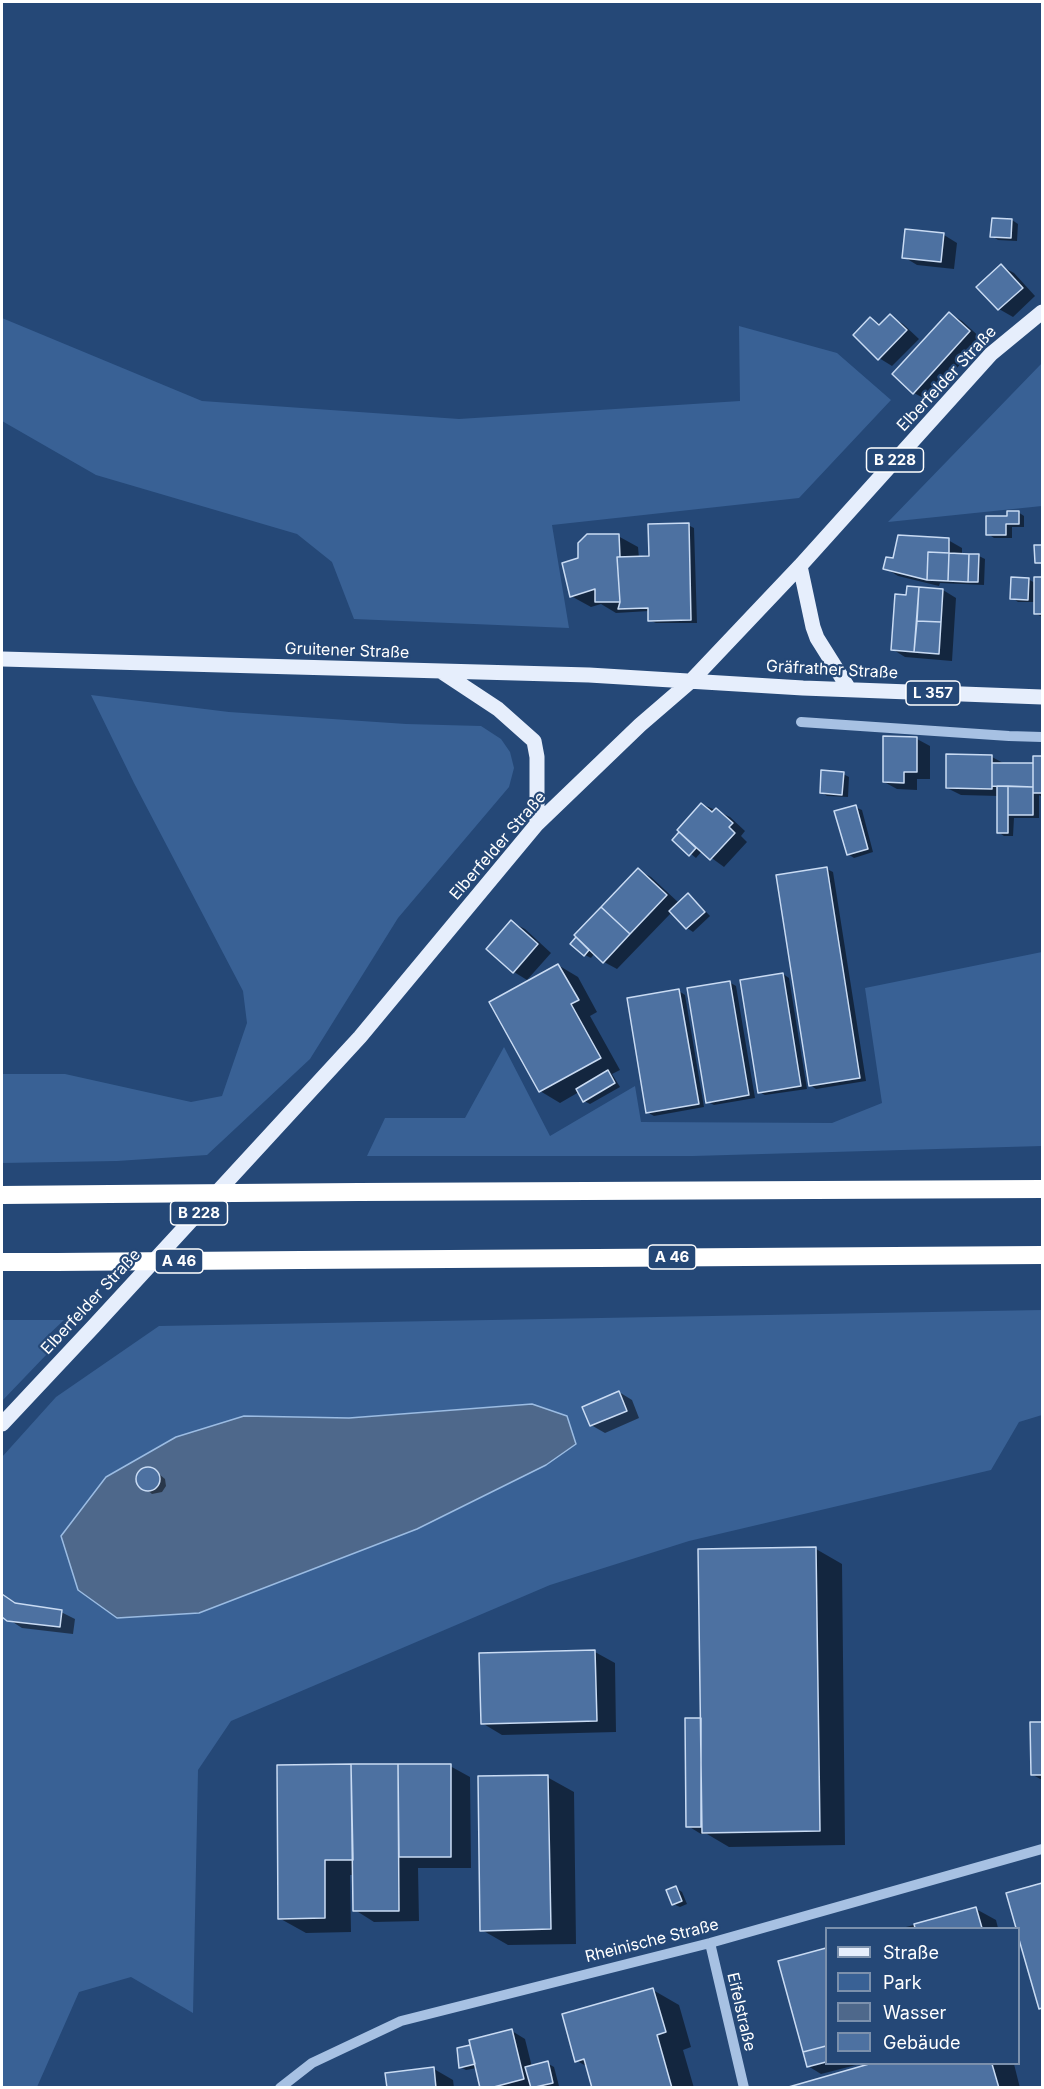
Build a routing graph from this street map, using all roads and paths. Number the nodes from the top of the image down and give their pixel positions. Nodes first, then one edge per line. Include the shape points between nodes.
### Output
1 (1042, 312) edge
2 (800, 566) junction
3 (2, 659) edge
4 (442, 672) junction
5 (691, 681) junction
6 (849, 689) junction
7 (1042, 697) edge
8 (801, 722) dead end
9 (1042, 736) edge
10 (537, 824) junction
11 (1042, 1189) edge
12 (2, 1195) edge
13 (1042, 1255) edge
14 (2, 1262) edge
15 (2, 1424) edge
16 (1042, 1849) edge
17 (710, 1943) junction
18 (280, 2088) edge
19 (744, 2088) edge

1 - 2 main road, Elberfelder Straße / B 228 via 991,354
2 - 5 main road, Elberfelder Straße / B 228
2 - 6 main road via 817,638
3 - 4 main road, Gruitener Straße / L 357
4 - 5 main road, Gruitener Straße / L 357
4 - 10 main road via 498,709 534,741
5 - 6 main road, Gräfrather Straße / L 357
5 - 10 main road, Elberfelder Straße / B 228
6 - 7 main road, Gräfrather Straße / L 357
8 - 9 street
10 - 15 main road, Elberfelder Straße / B 228 via 360,1038
11 - 12 highway, bridge
13 - 14 highway, A 46, bridge
16 - 17 street, Rheinische Straße
17 - 18 street, Rheinische Straße via 401,2021 312,2063
17 - 19 street, Eifelstraße

